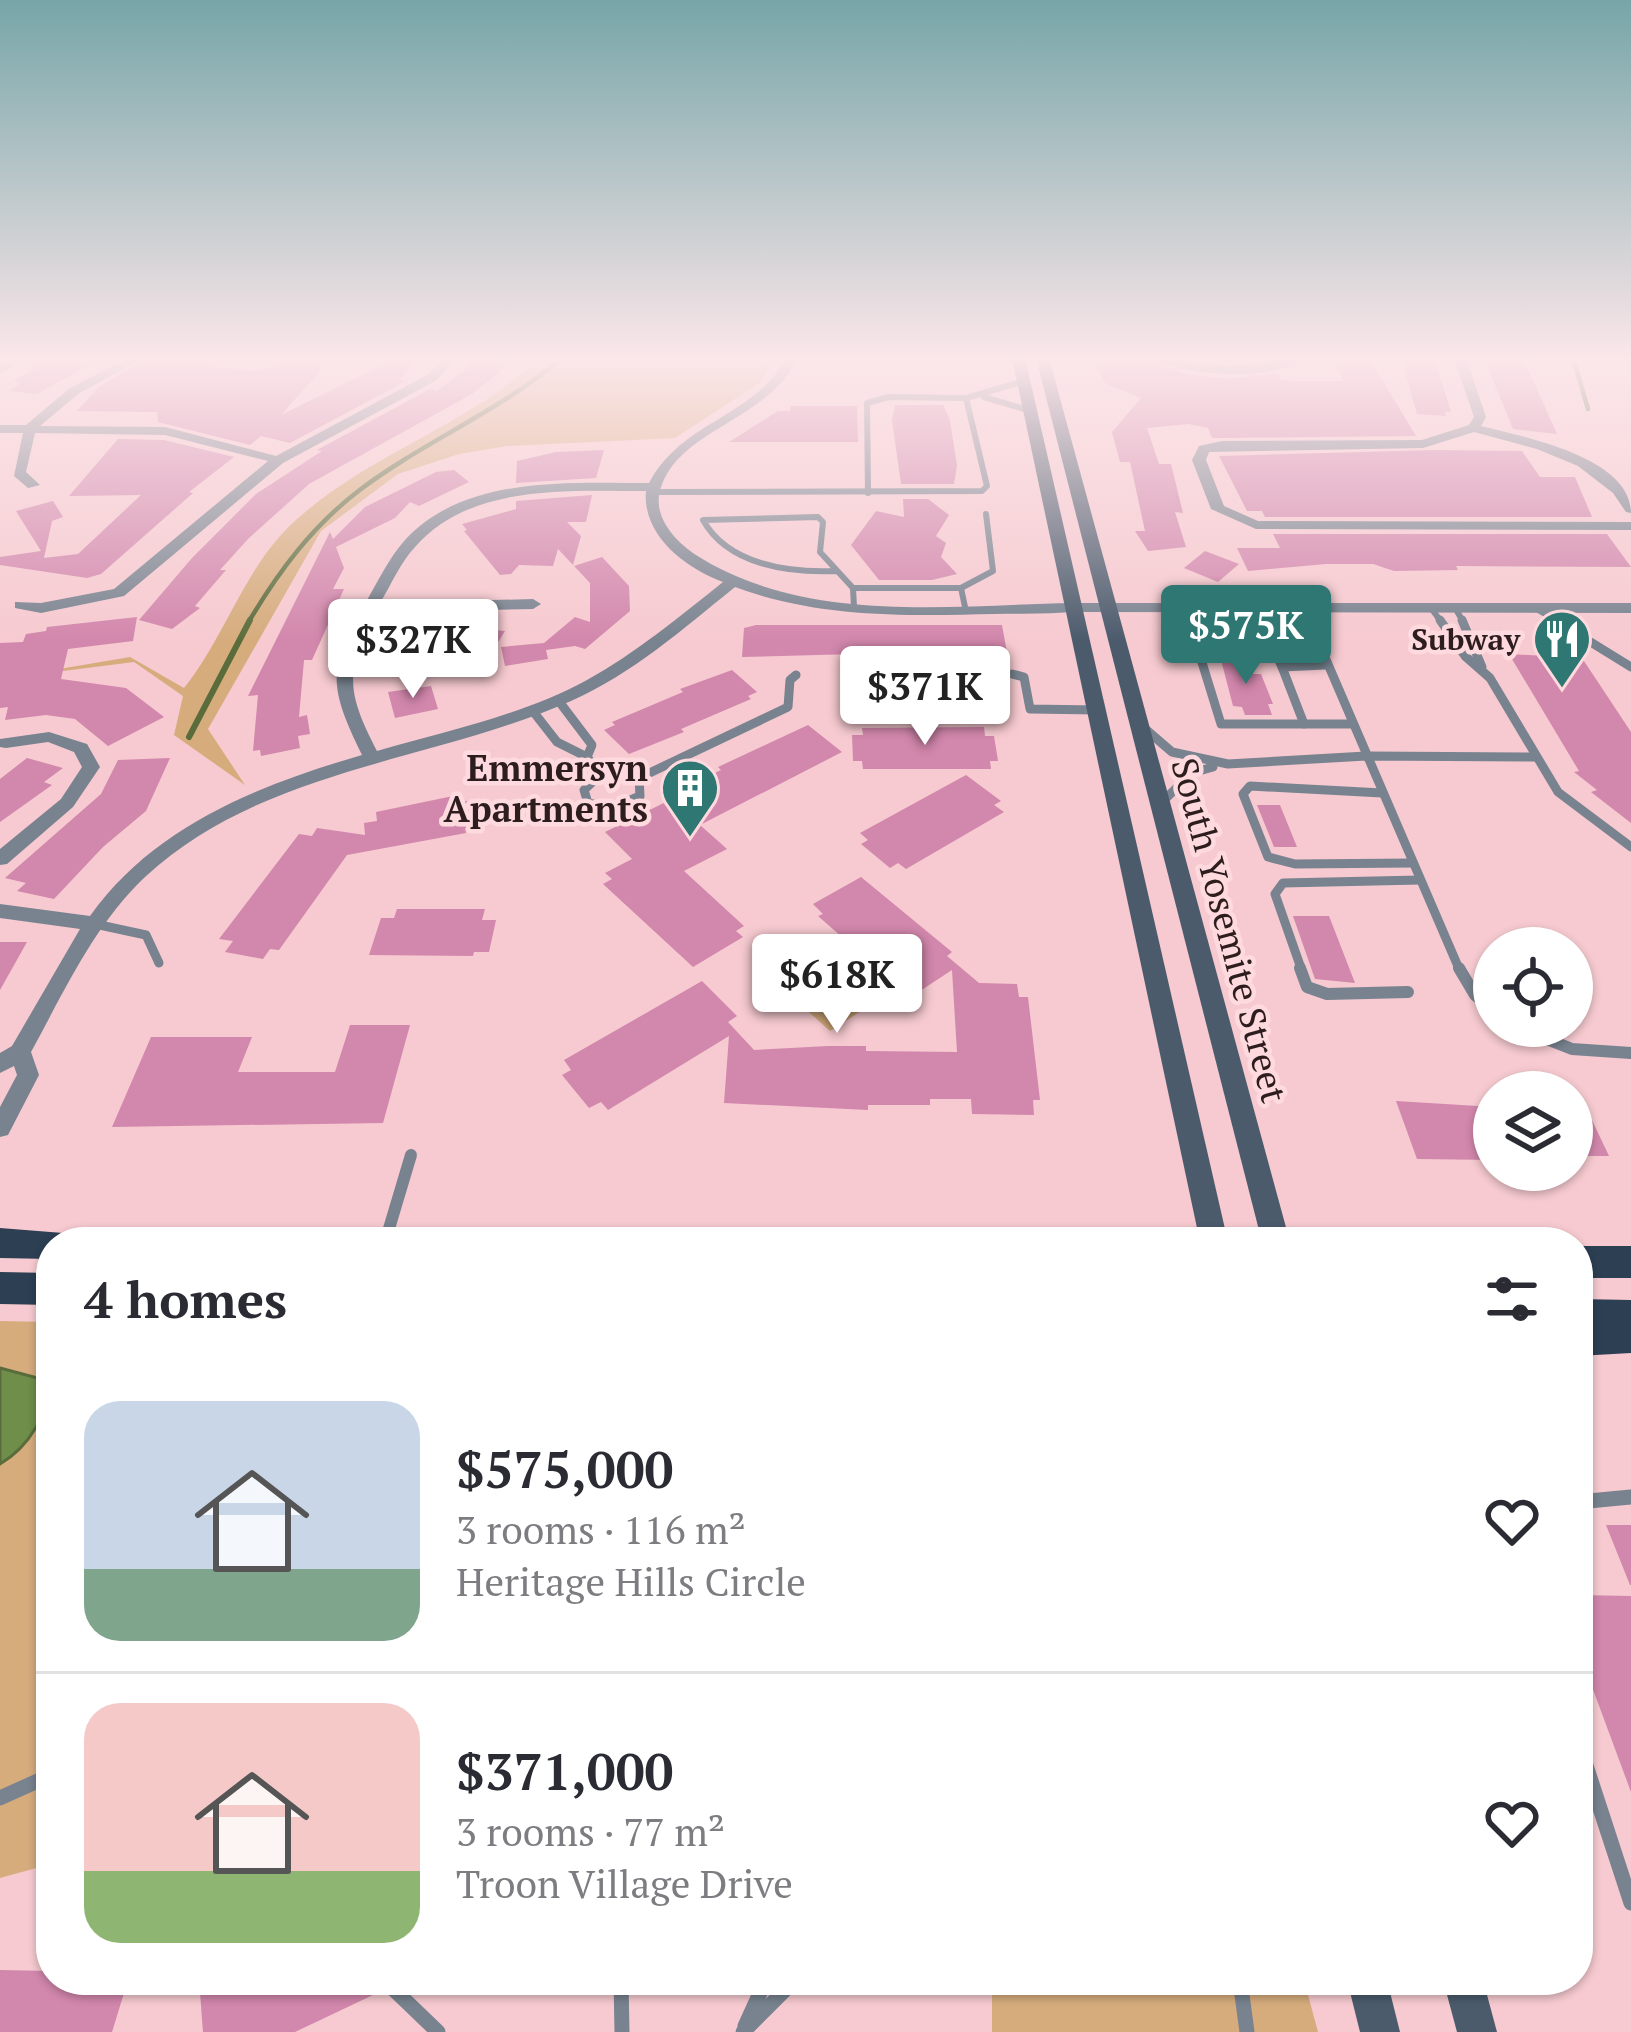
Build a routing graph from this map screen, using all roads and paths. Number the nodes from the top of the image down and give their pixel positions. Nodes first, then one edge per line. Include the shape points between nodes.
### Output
1 (24, 453) edge
2 (251, 453) edge
3 (291, 453) edge
4 (676, 453) edge
5 (868, 453) edge
6 (979, 453) edge
7 (1039, 453) edge
8 (1067, 453) edge
9 (1202, 453) edge
10 (1560, 453) edge
11 (278, 460) junction
12 (33, 485) dead end
13 (654, 490) junction
14 (868, 493) junction
15 (1631, 508) edge
16 (986, 514) dead end
17 (1631, 526) edge
18 (836, 571) junction
19 (730, 584) junction
20 (961, 588) junction
21 (853, 598) junction
22 (533, 604) dead end
23 (20, 605) dead end
24 (965, 607) junction
25 (369, 608) junction
26 (1073, 608) junction
27 (1108, 608) junction
28 (1251, 608) junction
29 (1306, 608) junction
30 (1431, 608) junction
31 (1455, 608) junction
32 (1534, 608) junction
33 (1631, 608) edge
34 (1314, 638) junction
35 (1325, 665) junction
36 (1282, 667) junction
37 (1481, 667) junction
38 (1631, 667) edge
39 (1012, 674) dead end
40 (796, 675) dead end
41 (558, 700) junction
42 (532, 710) junction
43 (1098, 710) junction
44 (1138, 720) junction
45 (1304, 724) junction
46 (1352, 724) junction
47 (2, 746) edge
48 (370, 755) junction
49 (1366, 756) junction
50 (587, 757) junction
51 (1536, 757) junction
52 (1228, 764) junction
53 (601, 774) junction
54 (639, 778) junction
55 (1382, 793) junction
56 (1160, 806) junction
57 (1631, 847) edge
58 (0, 860) edge
59 (1413, 863) junction
60 (1420, 880) junction
61 (0, 911) edge
62 (95, 924) junction
63 (158, 963) dead end
64 (1408, 992) dead end
65 (1473, 992) edge
66 (1569, 1047) edge
67 (1631, 1052) edge
68 (10, 1058) edge
69 (0, 1128) edge
70 (411, 1155) dead end
71 (389, 1227) edge
72 (1211, 1227) edge
73 (1272, 1227) edge
74 (0, 1243) edge
75 (36, 1244) edge
76 (1593, 1262) edge
77 (1631, 1262) edge
78 (0, 1288) edge
79 (36, 1289) edge
80 (1593, 1316) edge
81 (1631, 1317) edge
82 (1631, 1332) edge
83 (1593, 1339) edge
84 (1631, 1497) edge
85 (1593, 1501) edge
86 (36, 1782) edge
87 (1593, 1787) edge
88 (0, 1798) edge
89 (1631, 1904) edge
90 (400, 1995) edge
91 (621, 1995) edge
92 (759, 1995) edge
93 (780, 1995) edge
94 (1242, 1995) edge
95 (1371, 1995) edge
96 (1467, 1995) edge
97 (438, 2032) edge
98 (622, 2032) edge
99 (743, 2032) edge
100 (1247, 2032) edge
101 (1380, 2032) edge
102 (1477, 2032) edge

1 - 12 street via 19,473
2 - 11 street
3 - 11 street
4 - 13 street
5 - 14 lane
6 - 14 lane via 982,491
7 - 26 main road, South Yosemite Street
8 - 27 main road, South Yosemite Street
9 - 17 street via 1226,523
10 - 15 street via 1602,471
11 - 23 street via 118,593
13 - 14 lane
13 - 19 street via 665,538
13 - 25 street via 541,488 494,497 411,541
16 - 20 lane via 993,572
18 - 18 lane via 820,552 818,517 703,520 720,542 759,561
18 - 21 lane
19 - 21 street via 778,598
19 - 41 street via 629,663
20 - 21 lane
20 - 24 lane
21 - 24 street
22 - 25 street
24 - 26 street
25 - 48 street via 345,669 344,698
26 - 27 street
26 - 43 main road, South Yosemite Street
27 - 28 street
27 - 44 main road, South Yosemite Street
28 - 29 street
28 - 34 lane via 1283,616
29 - 30 street
29 - 34 lane
30 - 31 street
30 - 37 lane
31 - 32 street
31 - 37 lane
32 - 33 street
32 - 38 lane
34 - 35 lane
35 - 36 lane
35 - 46 lane
36 - 45 lane
36 - 45 lane via 1262,639 1196,643 1221,724
37 - 51 lane
39 - 43 lane via 1024,677 1030,709
40 - 54 lane via 788,707
41 - 42 street
41 - 50 lane via 587,735
42 - 48 street
42 - 50 lane via 557,742
43 - 72 main road, South Yosemite Street
44 - 52 lane via 1172,752
44 - 56 main road, South Yosemite Street
45 - 46 lane
46 - 49 lane
47 - 58 street via 50,737 81,748 92,767 67,803
48 - 62 street via 291,782 192,832 141,870
49 - 51 lane
49 - 52 lane
49 - 55 lane
50 - 53 lane
51 - 57 lane via 1558,792
52 - 56 lane via 1192,773
53 - 54 lane via 625,770
53 - 54 lane via 585,797 605,808 633,803 643,789
55 - 59 lane
55 - 59 lane via 1256,786 1243,794 1268,857
56 - 73 main road, South Yosemite Street
59 - 60 lane
60 - 64 lane via 1299,881 1276,889 1307,987 1327,994
60 - 65 lane
61 - 62 street
62 - 63 lane via 146,935
62 - 68 street
66 - 67 lane
68 - 69 street via 28,1075
70 - 71 lane
74 - 75 main road
76 - 77 main road
78 - 79 main road
80 - 81 main road
82 - 83 main road
84 - 85 lane
86 - 88 lane
87 - 89 lane
90 - 97 lane
91 - 98 lane
92 - 99 lane
93 - 99 lane
94 - 100 lane
95 - 101 main road
96 - 102 main road

